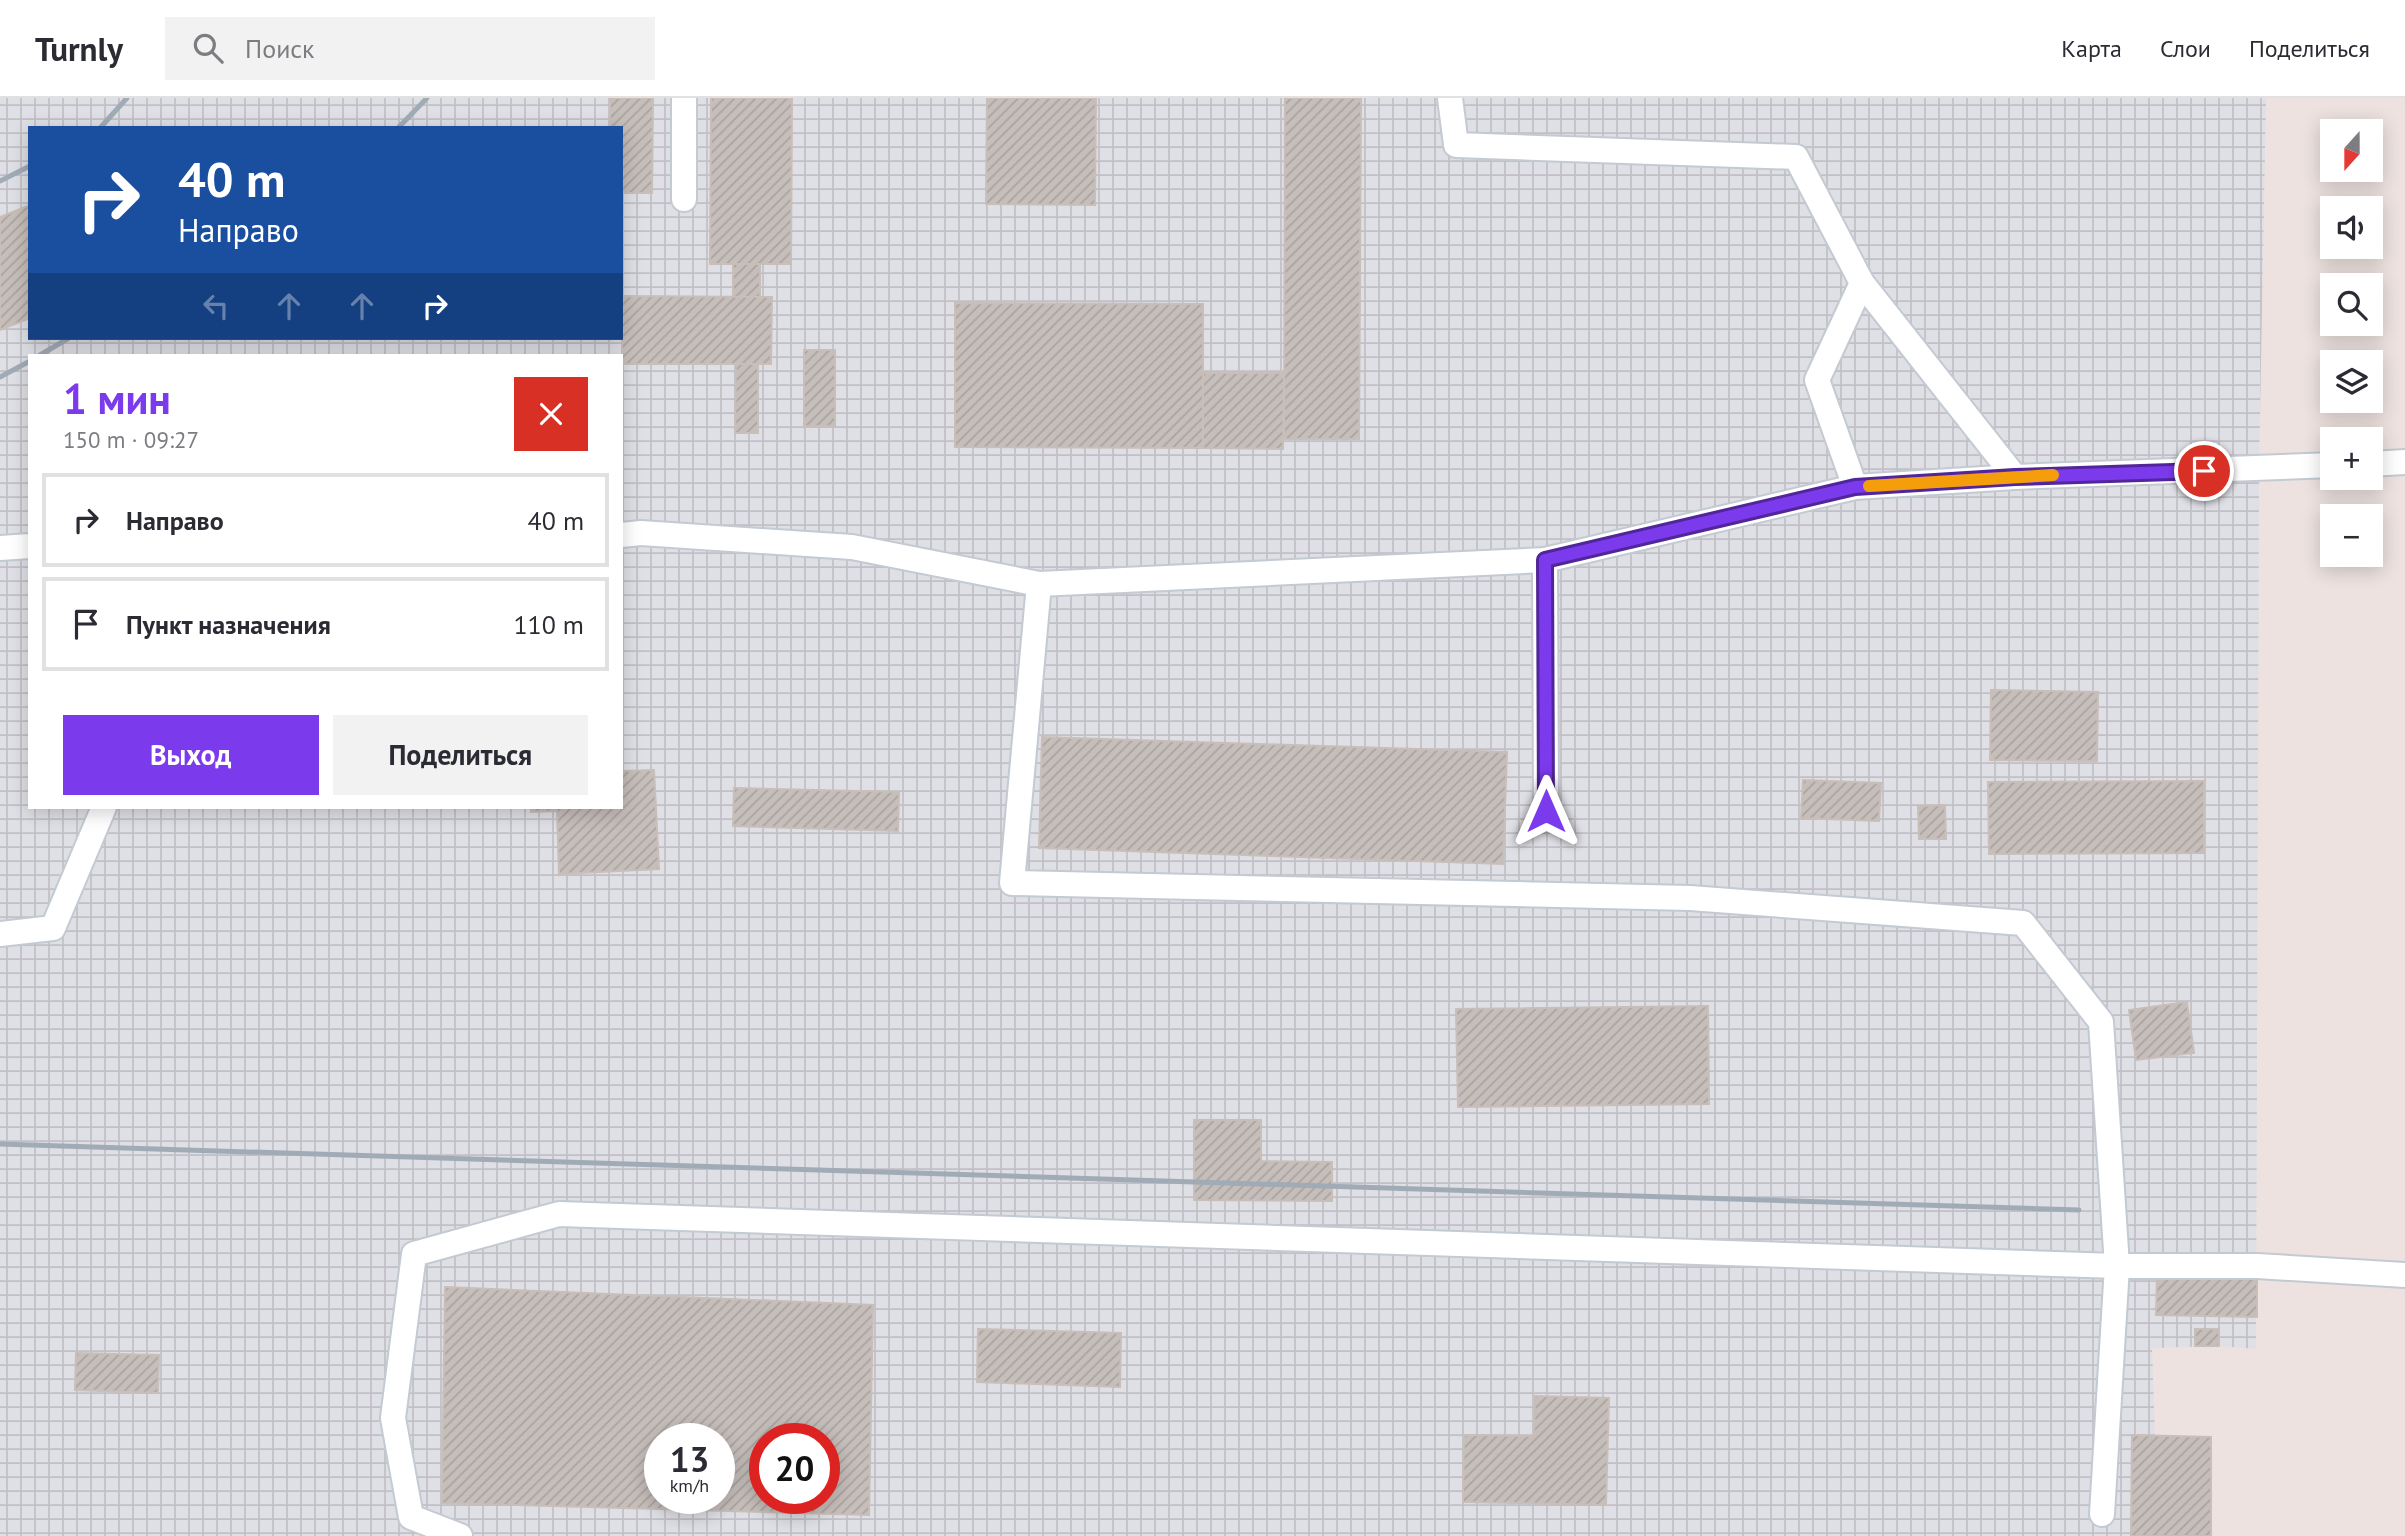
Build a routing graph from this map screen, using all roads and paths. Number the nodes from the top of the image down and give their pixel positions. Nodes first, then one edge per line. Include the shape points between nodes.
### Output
1 (684, 98) edge
2 (1450, 98) edge
3 (684, 199) dead end
4 (1862, 283) junction
5 (2405, 462) edge
6 (2383, 463) edge
7 (2320, 465) edge
8 (2015, 477) junction
9 (1855, 487) junction
10 (623, 535) edge
11 (28, 546) edge
12 (0, 548) edge
13 (1545, 560) junction
14 (1039, 584) junction
15 (103, 809) edge
16 (1546, 811) dead end
17 (0, 934) edge
18 (2117, 1266) junction
19 (2405, 1275) edge
20 (2102, 1514) dead end
21 (460, 1536) edge

1 - 3 lane
2 - 4 lane via 1456,145 1796,157
4 - 8 lane
4 - 9 lane via 1816,380
5 - 6 lane
7 - 8 lane
8 - 9 lane
9 - 13 lane
10 - 14 lane via 852,547
11 - 12 lane
13 - 14 lane
13 - 16 lane
14 - 18 lane via 1012,883 1690,898 2023,923 2101,1022
15 - 17 lane via 53,928
18 - 19 lane via 2257,1266
18 - 20 lane
18 - 21 lane via 559,1214 414,1254 393,1418 411,1517

